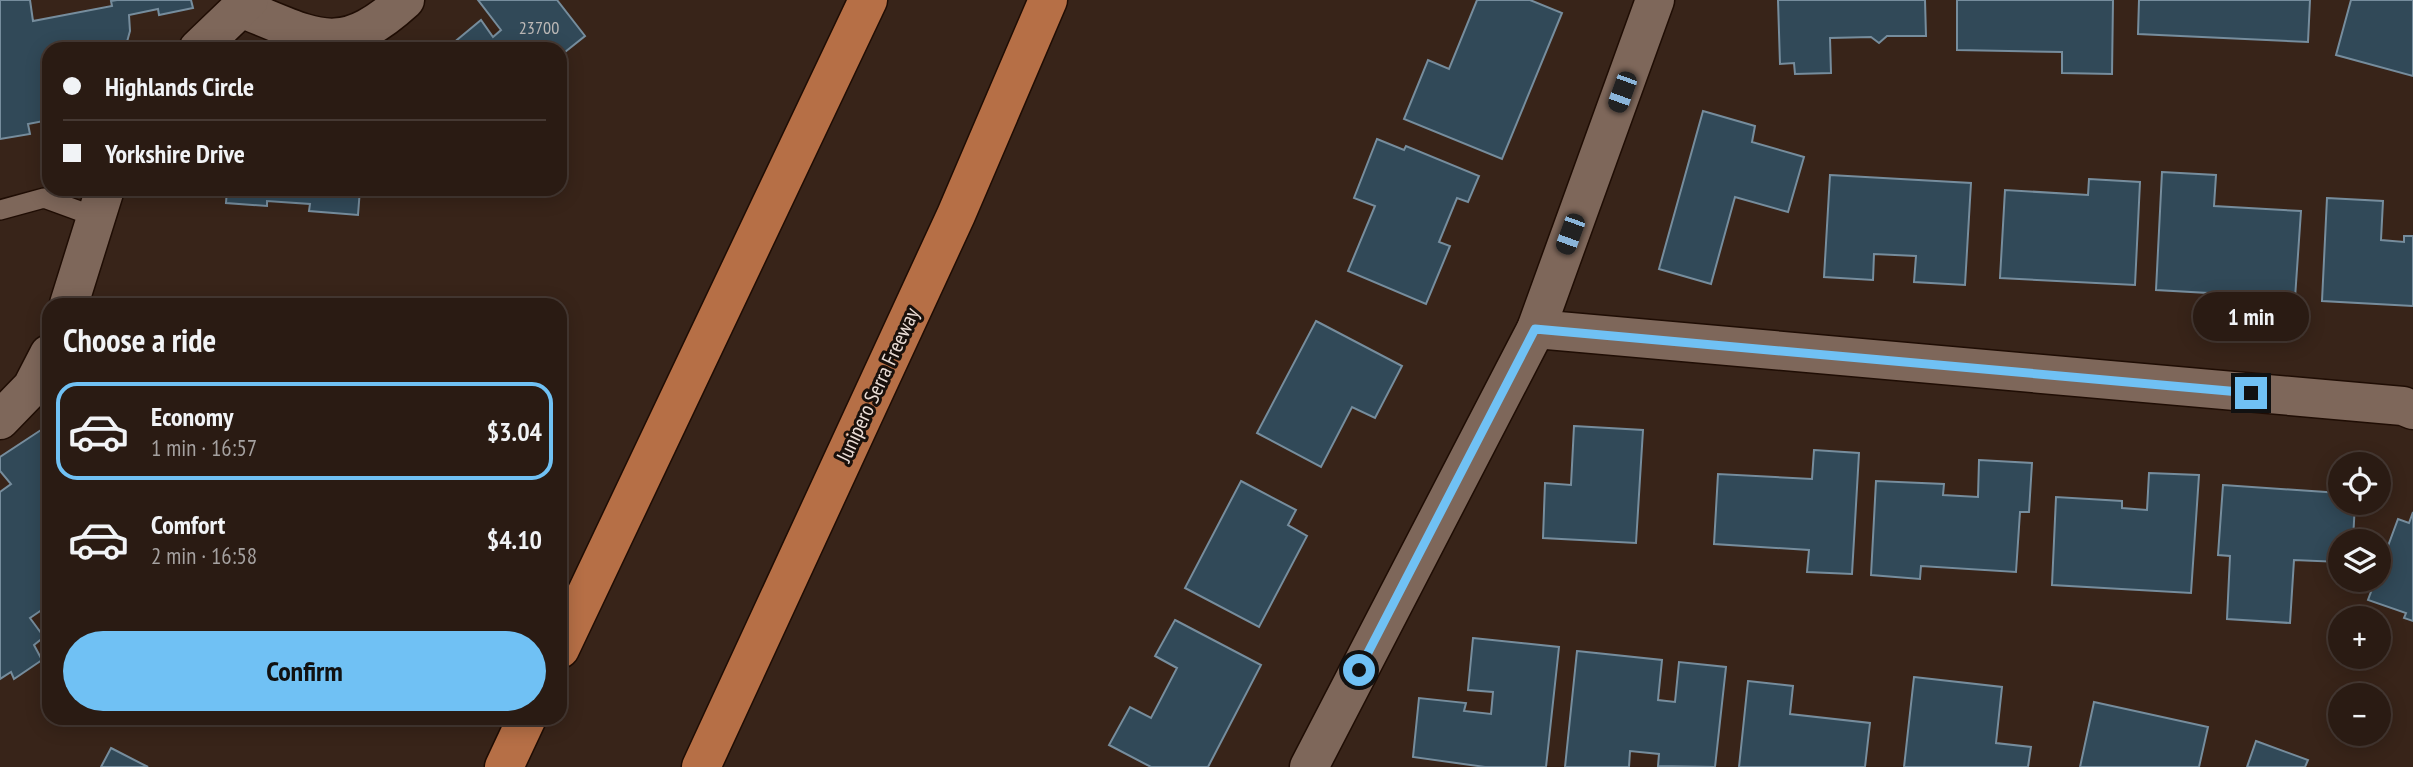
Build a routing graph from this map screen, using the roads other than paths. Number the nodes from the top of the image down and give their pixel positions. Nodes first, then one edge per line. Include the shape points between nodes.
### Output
1 (405, 0) edge
2 (868, 0) edge
3 (1048, 0) edge
4 (1655, 0) edge
5 (246, 4) edge
6 (205, 42) edge
7 (100, 203) edge
8 (0, 209) edge
9 (71, 298) edge
10 (1535, 329) junction
11 (42, 368) edge
12 (2413, 410) edge
13 (0, 420) edge
14 (567, 634) edge
15 (524, 725) edge
16 (504, 767) edge
17 (701, 767) edge
18 (1309, 767) edge

1 - 5 street via 379,23 353,37 321,40
2 - 14 highway
3 - 17 highway, Junipero Serra Freeway via 956,215
4 - 10 street
5 - 6 street
7 - 8 lane via 44,198
7 - 9 street
10 - 12 street
10 - 18 street
11 - 13 street via 32,387
15 - 16 highway

